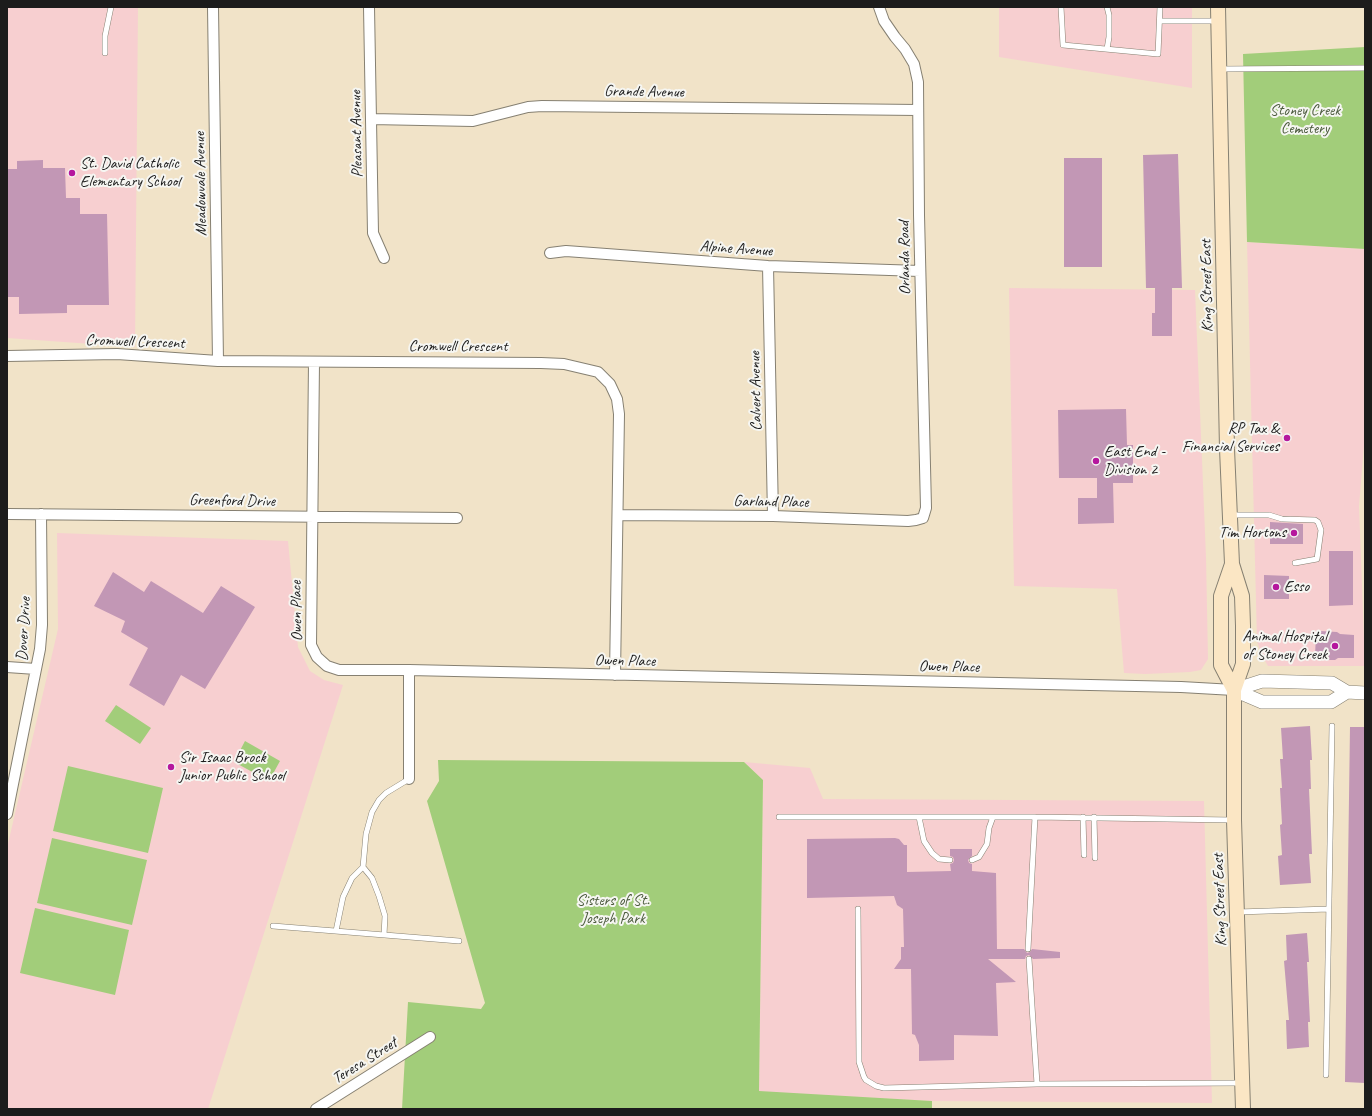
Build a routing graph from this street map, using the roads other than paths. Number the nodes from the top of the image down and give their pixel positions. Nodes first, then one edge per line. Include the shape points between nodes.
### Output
1 (111, 7) edge
2 (214, 7) edge
3 (369, 7) edge
4 (879, 7) edge
5 (1061, 7) edge
6 (1106, 7) edge
7 (1160, 7) edge
8 (1218, 14) edge
9 (1160, 21) junction
10 (1107, 49) junction
11 (105, 53) dead end
12 (1365, 68) edge
13 (1220, 69) junction
14 (918, 110) junction
15 (372, 119) junction
16 (550, 253) dead end
17 (384, 258) dead end
18 (768, 266) junction
19 (920, 271) junction
20 (7, 356) edge
21 (218, 361) junction
22 (314, 362) junction
23 (7, 514) edge
24 (41, 514) junction
25 (618, 515) junction
26 (1230, 515) junction
27 (773, 516) junction
28 (312, 517) junction
29 (457, 518) dead end
30 (923, 518) joint
31 (1295, 563) dead end
32 (1232, 564) junction
33 (7, 666) edge
34 (36, 669) junction
35 (409, 670) junction
36 (615, 675) junction
37 (1234, 690) junction
38 (1347, 692) junction
39 (1365, 693) edge
40 (1332, 726) dead end
41 (409, 779) joint
42 (7, 814) edge
43 (780, 817) dead end
44 (919, 817) junction
45 (993, 817) junction
46 (1035, 817) junction
47 (1083, 817) junction
48 (1094, 817) junction
49 (1234, 820) junction
50 (1084, 855) dead end
51 (1095, 858) dead end
52 (950, 860) dead end
53 (972, 860) dead end
54 (363, 867) junction
55 (858, 909) dead end
56 (1329, 909) junction
57 (1237, 912) junction
58 (273, 926) dead end
59 (336, 931) junction
60 (384, 935) junction
61 (459, 941) dead end
62 (1028, 949) dead end
63 (1028, 959) dead end
64 (430, 1037) dead end
65 (1326, 1075) dead end
66 (1037, 1084) junction
67 (1242, 1084) junction
68 (316, 1109) edge
69 (1243, 1109) edge

1 - 11 lane via 105,36
2 - 21 street, Meadowvale Avenue
3 - 15 street, Pleasant Avenue
4 - 14 street, Orlanda Road via 884,21 914,64 918,82
5 - 10 lane via 1063,45
6 - 10 lane via 1109,15
7 - 9 lane
8 - 9 lane
8 - 13 main road, King Street East
9 - 10 lane via 1158,54
12 - 13 lane
13 - 26 main road, King Street East
14 - 15 street, Grande Avenue via 542,106 473,121
14 - 19 street, Orlanda Road
15 - 17 street, Pleasant Avenue via 373,233
16 - 18 street, Alpine Avenue via 566,251
18 - 19 street, Alpine Avenue
18 - 27 street, Calvert Avenue
19 - 30 street, Orlanda Road via 926,508
20 - 21 street, Cromwell Crescent via 117,354
21 - 22 street, Cromwell Crescent
22 - 25 street, Cromwell Crescent via 541,363 564,364 598,372 610,384 617,399
22 - 28 street, Owen Place
23 - 24 street, Greenford Drive
24 - 28 street, Greenford Drive
24 - 34 street, Dover Drive via 42,624
25 - 27 street, Garland Place
25 - 36 street, Cromwell Crescent
26 - 31 lane via 1269,515 1282,519 1318,522 1321,530 1317,559
26 - 32 main road, King Street East
27 - 30 street, Garland Place via 908,521
28 - 29 street, Greenford Drive
28 - 35 street, Owen Place via 311,645 317,657 327,666 340,670
32 - 37 main road, King Street East via 1242,596 1243,649 1243,664
32 - 37 main road, King Street East via 1221,596 1221,665
33 - 34 street
34 - 42 street, Dover Drive
35 - 36 street, Owen Place
35 - 41 street
36 - 37 street, Owen Place
37 - 38 street via 1262,681 1332,683
37 - 38 street via 1262,702 1331,702
37 - 49 main road, King Street East
38 - 39 street
40 - 56 lane
41 - 54 lane via 386,793 372,812 366,834
43 - 44 lane
44 - 45 lane
44 - 52 lane via 924,842 939,859
45 - 46 lane
45 - 53 lane via 987,844 979,856
46 - 47 lane
46 - 62 lane
47 - 48 lane
47 - 50 lane
48 - 49 lane
48 - 51 lane
49 - 57 main road, King Street East
54 - 59 lane via 352,878 343,897
54 - 60 lane via 372,878 379,896 385,916
55 - 66 lane via 859,1062 866,1080 884,1088
56 - 57 lane
56 - 65 lane
57 - 67 main road, King Street East
58 - 59 lane
59 - 60 lane
60 - 61 lane
63 - 66 lane
64 - 68 street, Teresa Street
66 - 67 lane
67 - 69 main road, King Street East

